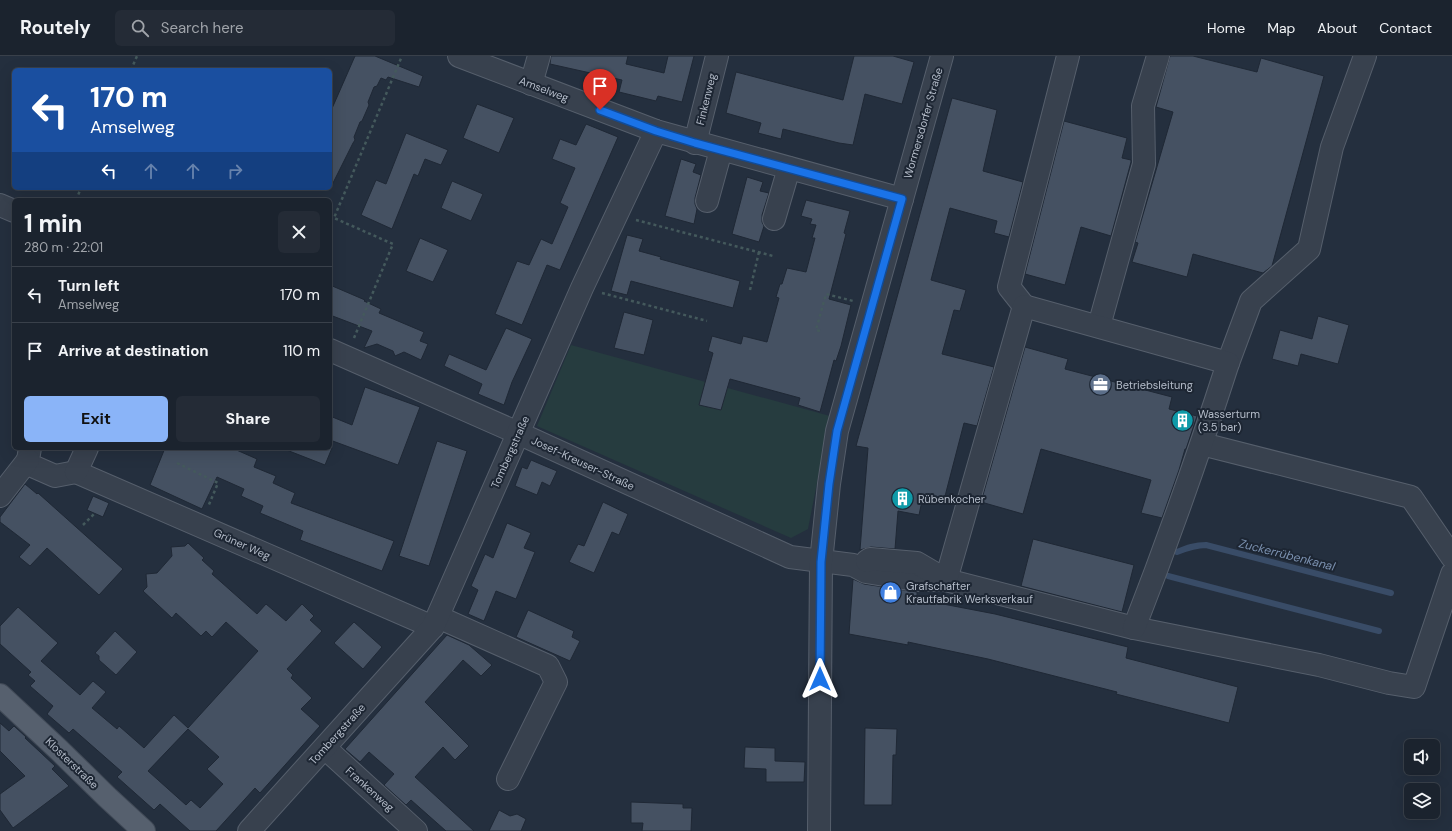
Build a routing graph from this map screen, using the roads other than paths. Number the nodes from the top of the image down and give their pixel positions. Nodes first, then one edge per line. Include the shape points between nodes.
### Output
1 (459, 56) edge
2 (539, 56) edge
3 (717, 56) edge
4 (942, 56) edge
5 (1068, 56) edge
6 (1158, 56) edge
7 (1365, 56) edge
8 (531, 84) junction
9 (656, 131) junction
10 (695, 143) junction
11 (721, 150) junction
12 (789, 168) junction
13 (902, 199) junction
14 (706, 201) dead end
15 (0, 204) edge
16 (12, 210) edge
17 (774, 219) dead end
18 (1024, 306) junction
19 (1099, 326) junction
20 (338, 353) edge
21 (1228, 363) junction
22 (518, 433) junction
23 (1202, 444) junction
24 (86, 450) edge
25 (29, 454) edge
26 (76, 472) junction
27 (0, 496) edge
28 (1452, 556) edge
29 (821, 562) junction
30 (1452, 574) edge
31 (946, 580) junction
32 (435, 622) junction
33 (1134, 628) junction
34 (0, 695) edge
35 (325, 748) junction
36 (508, 779) dead end
37 (144, 831) edge
38 (249, 831) edge
39 (416, 831) edge
40 (819, 831) edge

1 - 8 street, Amselweg
2 - 8 street
3 - 10 street, Finkenweg
4 - 13 street, Wormersdorfer Straße
5 - 18 street via 1009,287
6 - 19 street via 1143,106 1144,164
7 - 21 street via 1332,147 1309,249 1251,301
8 - 9 street, Amselweg
9 - 10 street, Amselweg
9 - 22 street, Tombergstraße via 582,288
10 - 11 street, Amselweg
11 - 12 street, Amselweg
11 - 14 street
12 - 13 street, Amselweg
12 - 17 street
13 - 29 street, Wormersdorfer Straße via 837,431
15 - 16 street
18 - 19 street
18 - 31 street
19 - 21 street
20 - 22 street, Josef-Kreuser-Straße
21 - 23 street
22 - 29 street, Josef-Kreuser-Straße via 790,558
22 - 32 street, Tombergstraße
23 - 28 street via 1411,497
23 - 33 street
24 - 26 street
25 - 26 street via 30,466 54,476
25 - 27 street
26 - 32 street, Grüner Weg
29 - 31 street, Josef-Kreuser-Straße via 854,565 866,572 915,580
29 - 40 street, Wormersdorfer Straße
30 - 33 street, Josef-Kreuser-Straße via 1414,688 1319,665
31 - 33 street, Josef-Kreuser-Straße
32 - 35 street, Tombergstraße
32 - 36 street via 548,666 556,682
34 - 37 main road, Klosterstraße
35 - 38 street, Tombergstraße
35 - 39 street, Frankenweg

